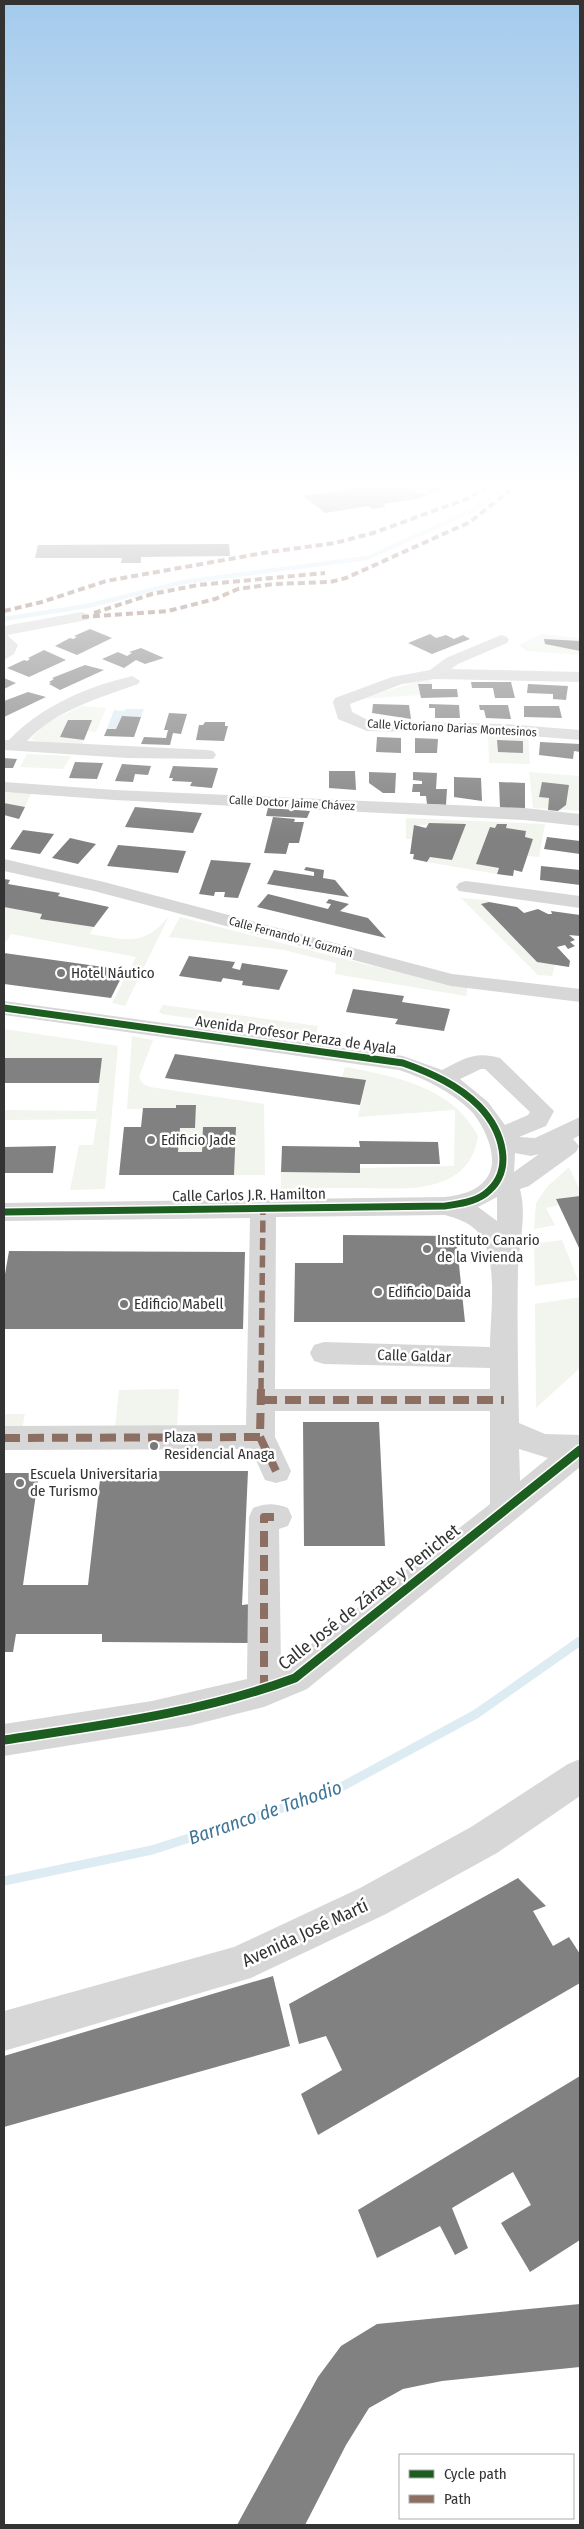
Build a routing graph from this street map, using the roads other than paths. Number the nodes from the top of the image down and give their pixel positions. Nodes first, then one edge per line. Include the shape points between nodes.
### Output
1 (82, 617) dead end
2 (501, 640) dead end
3 (4, 641) edge
4 (436, 674) junction
5 (580, 677) edge
6 (132, 682) dead end
7 (580, 735) edge
8 (8, 746) edge
9 (206, 755) dead end
10 (4, 787) edge
11 (580, 820) edge
12 (4, 865) edge
13 (466, 887) dead end
14 (580, 902) edge
15 (580, 996) edge
16 (4, 1008) edge
17 (442, 1079) junction
18 (580, 1125) edge
19 (500, 1136) junction
20 (580, 1136) edge
21 (500, 1183) junction
22 (445, 1206) junction
23 (263, 1208) junction
24 (4, 1212) edge
25 (505, 1265) junction
26 (324, 1353) dead end
27 (504, 1358) junction
28 (261, 1400) junction
29 (504, 1400) junction
30 (505, 1430) junction
31 (260, 1437) junction
32 (4, 1438) edge
33 (580, 1448) edge
34 (276, 1471) dead end
35 (505, 1508) junction
36 (277, 1517) dead end
37 (264, 1691) junction
38 (4, 1740) edge
39 (580, 1776) edge
40 (4, 2031) edge

1 - 3 street
2 - 4 street via 452,661
4 - 5 street, Calle Victoriano Darias Montesinos
4 - 7 street, Calle Victoriano Darias Montesinos via 398,680 341,702 344,715 367,726 504,729
6 - 8 street via 67,705 37,721
8 - 9 street via 127,754
10 - 11 street, Calle Doctor Jaime Chávez via 524,814
12 - 15 street, Calle Fernando H. Guzmán via 97,886 452,980
13 - 14 street
16 - 17 street, Avenida Profesor Peraza de Ayala via 403,1063
17 - 19 street, Avenida Profesor Peraza de Ayala via 478,1106 490,1118
17 - 19 street via 478,1060 492,1063 542,1111 538,1120
18 - 19 street via 531,1150 511,1145
19 - 21 street, Avenida Profesor Peraza de Ayala via 504,1155
20 - 21 street, Calle Carlos J.R. Hamilton via 520,1180
21 - 22 street, Calle Carlos J.R. Hamilton via 465,1203
21 - 25 street via 511,1211
22 - 23 street, Calle Carlos J.R. Hamilton
22 - 25 street via 468,1212 481,1220 492,1231
23 - 24 street, Calle Carlos J.R. Hamilton
23 - 28 street
25 - 27 street
26 - 27 street, Calle Galdar
27 - 29 street
28 - 29 street
28 - 31 street
29 - 30 street
30 - 33 street via 543,1446
30 - 35 street
31 - 32 street
31 - 34 street
33 - 35 street, Calle José de Zárate y Penichet
35 - 37 street, Calle José de Zárate y Penichet via 296,1678
36 - 37 street via 264,1517
37 - 38 street, Calle José de Zárate y Penichet via 218,1705
39 - 40 street, Avenida José Martí via 484,1840 373,1902 238,1965

